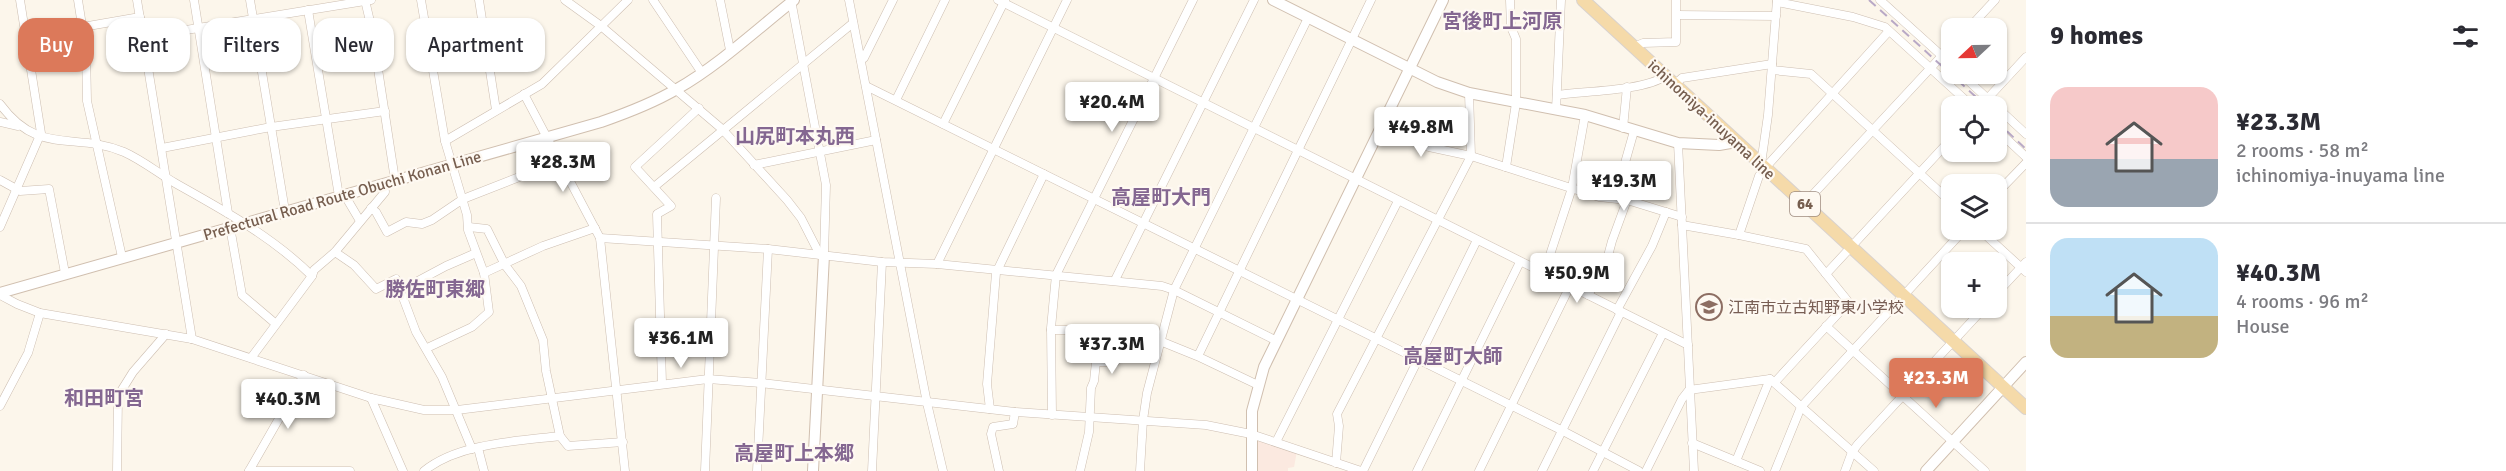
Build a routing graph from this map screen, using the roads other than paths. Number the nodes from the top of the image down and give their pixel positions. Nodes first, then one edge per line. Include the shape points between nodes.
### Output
1 (20, 0) edge
2 (78, 0) edge
3 (137, 0) edge
4 (194, 0) edge
5 (250, 0) edge
6 (367, 0) edge
7 (422, 0) edge
8 (479, 0) edge
9 (565, 0) edge
10 (628, 0) edge
11 (653, 0) edge
12 (720, 0) edge
13 (849, 0) edge
14 (892, 0) edge
15 (945, 0) edge
16 (1068, 0) edge
17 (1192, 0) edge
18 (1254, 0) edge
19 (1273, 0) edge
20 (1371, 0) edge
21 (1443, 0) edge
22 (1510, 0) edge
23 (1561, 0) edge
24 (1583, 0) edge
25 (1676, 0) edge
26 (1880, 0) edge
27 (1995, 0) edge
28 (792, 1) edge
29 (1002, 1) edge
30 (1777, 1) edge
31 (309, 10) junction
32 (1677, 15) junction
33 (1776, 16) junction
34 (140, 17) joint
35 (22, 18) edge
36 (81, 18) edge
37 (253, 18) edge
38 (259, 18) edge
39 (1308, 18) junction
40 (1978, 18) edge
41 (853, 22) junction
42 (94, 25) edge
43 (601, 26) junction
44 (202, 27) edge
45 (198, 28) junction
46 (1053, 28) junction
47 (190, 29) edge
48 (1889, 31) junction
49 (1352, 39) junction
50 (1634, 47) junction
51 (730, 51) junction
52 (1941, 56) joint
53 (2026, 57) edge
54 (861, 60) junction
55 (803, 64) junction
56 (1772, 67) junction
57 (1409, 68) junction
58 (1930, 68) junction
59 (31, 72) edge
60 (86, 72) edge
61 (149, 72) edge
62 (262, 72) edge
63 (702, 73) junction
64 (1153, 78) junction
65 (1670, 80) junction
66 (1972, 84) edge
67 (866, 86) junction
68 (1627, 87) junction
69 (677, 89) junction
70 (1469, 93) junction
71 (1832, 93) junction
72 (524, 94) junction
73 (1557, 95) junction
74 (1961, 96) edge
75 (1986, 96) edge
76 (1990, 96) edge
77 (896, 100) junction
78 (1204, 102) junction
79 (1516, 103) junction
80 (0, 104) edge
81 (699, 108) junction
82 (496, 110) junction
83 (1556, 110) junction
84 (385, 111) junction
85 (1585, 115) junction
86 (2007, 116) edge
87 (327, 119) junction
88 (0, 122) edge
89 (943, 124) junction
90 (1382, 126) junction
91 (19, 127) junction
92 (271, 127) junction
93 (1254, 128) junction
94 (722, 129) junction
95 (1629, 130) junction
96 (1872, 131) junction
97 (2026, 134) edge
98 (39, 137) junction
99 (547, 137) junction
100 (216, 138) junction
101 (2007, 139) edge
102 (876, 140) junction
103 (445, 141) junction
104 (1736, 141) junction
105 (1678, 143) junction
106 (96, 145) junction
107 (162, 148) junction
108 (994, 149) junction
109 (1941, 150) edge
110 (1298, 151) junction
111 (820, 152) junction
112 (1471, 156) junction
113 (2026, 157) edge
114 (560, 161) junction
115 (2026, 162) edge
116 (452, 164) junction
117 (754, 165) junction
118 (1763, 166) junction
119 (1506, 167) junction
120 (1919, 173) junction
121 (1044, 174) junction
122 (166, 177) junction
123 (1356, 179) junction
124 (0, 180) edge
125 (389, 181) junction
126 (2007, 183) edge
127 (654, 187) junction
128 (1572, 188) junction
129 (17, 190) junction
130 (1941, 193) edge
131 (342, 195) junction
132 (716, 198) dead end
133 (1615, 198) junction
134 (463, 199) junction
135 (1094, 199) junction
136 (1627, 200) junction
137 (1398, 201) junction
138 (1804, 203) junction
139 (371, 208) junction
140 (285, 211) junction
141 (1666, 212) junction
142 (228, 213) junction
143 (360, 221) junction
144 (1438, 221) junction
145 (1682, 221) junction
146 (245, 223) junction
147 (1144, 224) junction
148 (0, 227) edge
149 (230, 227) junction
150 (469, 227) junction
151 (595, 228) junction
152 (1739, 235) junction
153 (600, 238) junction
154 (1477, 240) junction
155 (1955, 240) edge
156 (1992, 240) edge
157 (175, 242) junction
158 (657, 242) junction
159 (713, 246) junction
160 (1851, 246) junction
161 (768, 249) junction
162 (1195, 249) junction
163 (335, 252) junction
164 (476, 254) junction
165 (822, 255) junction
166 (122, 257) junction
167 (882, 262) junction
168 (900, 262) junction
169 (1520, 262) junction
170 (937, 264) junction
171 (505, 265) junction
172 (2024, 267) edge
173 (998, 269) junction
174 (1240, 272) junction
175 (65, 273) junction
176 (484, 273) junction
177 (1544, 273) junction
178 (1826, 274) junction
179 (1056, 275) junction
180 (312, 276) junction
181 (1116, 280) junction
182 (2007, 283) edge
183 (1570, 286) junction
184 (401, 290) junction
185 (1174, 290) junction
186 (0, 294) edge
187 (1588, 295) junction
188 (1904, 295) junction
189 (1295, 299) junction
190 (1619, 311) junction
191 (40, 313) junction
192 (1219, 313) junction
193 (1975, 318) edge
194 (1338, 320) junction
195 (276, 324) junction
196 (1826, 326) junction
197 (1051, 330) junction
198 (1663, 333) junction
199 (166, 334) junction
200 (1118, 337) junction
201 (192, 339) junction
202 (1275, 340) junction
203 (1376, 340) junction
204 (1160, 341) junction
205 (1953, 341) junction
206 (1688, 345) junction
207 (427, 348) junction
208 (1852, 351) junction
209 (1198, 356) junction
210 (251, 358) junction
211 (1418, 360) junction
212 (2026, 362) edge
213 (304, 375) junction
214 (708, 379) junction
215 (1773, 381) junction
216 (761, 382) junction
217 (1461, 382) junction
218 (662, 384) junction
219 (1258, 385) junction
220 (2003, 386) junction
221 (617, 389) junction
222 (1689, 390) junction
223 (818, 391) junction
224 (876, 395) junction
225 (1903, 396) junction
226 (371, 398) junction
227 (553, 398) junction
228 (927, 403) junction
229 (0, 406) edge
230 (1511, 407) junction
231 (1801, 407) junction
232 (2026, 408) edge
233 (458, 410) junction
234 (990, 410) junction
235 (1015, 412) junction
236 (1052, 415) junction
237 (1091, 417) junction
238 (1143, 420) junction
239 (1563, 431) junction
240 (1251, 434) junction
241 (560, 436) junction
242 (1952, 441) junction
243 (623, 442) junction
244 (1276, 442) junction
245 (1692, 443) junction
246 (475, 449) junction
247 (1603, 452) junction
248 (1852, 452) junction
249 (1736, 461) junction
250 (1336, 463) junction
251 (117, 471) edge
252 (249, 471) edge
253 (350, 471) edge
254 (403, 471) edge
255 (424, 471) edge
256 (484, 471) edge
257 (625, 471) edge
258 (705, 471) edge
259 (757, 471) edge
260 (813, 471) edge
261 (872, 471) edge
262 (943, 471) edge
263 (999, 471) edge
264 (1080, 471) edge
265 (1140, 471) edge
266 (1252, 471) edge
267 (1362, 471) edge
268 (1417, 471) edge
269 (1479, 471) edge
270 (1542, 471) edge
271 (1593, 471) edge
272 (1639, 471) edge
273 (1646, 471) edge
274 (1694, 471) edge
275 (1760, 471) edge
276 (1775, 471) edge
277 (1845, 471) edge
278 (1874, 471) edge
279 (1926, 471) edge
280 (1984, 471) edge

1 - 35 street
2 - 36 street
3 - 34 street
4 - 45 street
5 - 37 street
6 - 31 street
6 - 84 street
7 - 103 street
8 - 82 street
9 - 43 street
10 - 43 street
11 - 63 street
12 - 51 street
13 - 41 street
14 - 54 street
15 - 77 street
16 - 46 street
17 - 64 street
18 - 78 street
19 - 39 street
20 - 49 street
21 - 57 street
22 - 79 street via 1511,27 1516,39
23 - 73 street
24 - 50 main road, ichinomiya-inuyama line / 64
25 - 32 street
26 - 52 street
27 - 40 street
28 - 51 street, Prefectural Road Route Obuchi Konan Line
28 - 55 street
29 - 46 street
29 - 89 street
30 - 33 street
30 - 48 street via 1852,17
31 - 38 street
31 - 87 street
32 - 33 street
32 - 50 street via 1676,42
33 - 56 street
34 - 42 street
39 - 49 street
39 - 93 street
41 - 54 street
41 - 55 street
43 - 69 street
43 - 72 street via 542,84
44 - 45 street
45 - 47 street
45 - 100 street
46 - 64 street
46 - 108 street
48 - 58 street
48 - 71 street
49 - 57 street
49 - 110 street
50 - 65 main road, ichinomiya-inuyama line / 64
51 - 63 street, Prefectural Road Route Obuchi Konan Line
52 - 58 street
53 - 76 street
54 - 67 street
55 - 94 street
55 - 111 street
56 - 65 street
56 - 71 street via 1811,74
56 - 118 street
57 - 70 street
57 - 90 street
58 - 74 street
58 - 96 street
59 - 98 street
60 - 106 street via 87,101
61 - 107 street
62 - 92 street
63 - 69 street, Prefectural Road Route Obuchi Konan Line
64 - 78 street
64 - 135 street
65 - 68 street
65 - 104 main road, ichinomiya-inuyama line / 64
66 - 75 street
67 - 77 street
67 - 102 street
68 - 73 street
68 - 95 street
69 - 81 street
69 - 99 street, Prefectural Road Route Obuchi Konan Line via 638,109
70 - 79 street
70 - 112 street
71 - 96 street
71 - 118 street
72 - 82 street
72 - 99 street
73 - 83 street
77 - 89 street
78 - 93 street
78 - 147 street
79 - 83 street
79 - 119 street
80 - 91 street
81 - 94 street
81 - 127 street via 635,167
82 - 103 street
83 - 85 street
84 - 87 street
84 - 125 street
85 - 95 street
85 - 128 street
86 - 97 street
87 - 92 street
87 - 131 street
88 - 91 street
89 - 108 street
90 - 112 street via 1429,147
90 - 123 street
91 - 98 street
92 - 100 street
92 - 140 street
93 - 110 street
93 - 162 street
94 - 117 street
94 - 127 street
95 - 105 street
95 - 133 street
96 - 120 street
96 - 138 street
98 - 106 street
98 - 129 street
99 - 114 street
99 - 116 street, Prefectural Road Route Obuchi Konan Line
100 - 107 street
100 - 142 street
101 - 113 street
102 - 111 street
102 - 168 street
103 - 116 street
104 - 105 street via 1719,145
104 - 118 main road, ichinomiya-inuyama line / 64
105 - 145 street
106 - 122 street via 123,152
106 - 166 street
107 - 122 street
108 - 121 street
108 - 170 street
109 - 120 street
110 - 123 street
110 - 174 street
111 - 117 street
111 - 165 street via 826,185
112 - 119 street
112 - 144 street
114 - 134 street
114 - 151 street
115 - 126 street
116 - 125 street, Prefectural Road Route Obuchi Konan Line
116 - 134 street
117 - 165 street via 801,218
118 - 138 main road, ichinomiya-inuyama line / 64
118 - 152 street
119 - 128 street
120 - 130 street
120 - 160 street
121 - 135 street
121 - 173 street
122 - 142 street
122 - 157 street
123 - 137 street
123 - 189 street
124 - 129 street
125 - 131 street, Prefectural Road Route Obuchi Konan Line
125 - 139 street
127 - 158 street via 671,206 657,214
128 - 133 street
128 - 177 street
129 - 148 street
129 - 175 street via 49,189
131 - 140 street, Prefectural Road Route Obuchi Konan Line
131 - 143 street
132 - 159 street
133 - 136 street
134 - 139 street via 432,220 422,224 406,222 387,232
134 - 150 street
135 - 147 street
135 - 179 street
136 - 141 street
136 - 187 street via 1605,267
137 - 144 street
137 - 194 street
138 - 160 main road, ichinomiya-inuyama line / 64
139 - 143 street
140 - 146 street, Prefectural Road Route Obuchi Konan Line
141 - 145 street
141 - 190 street
142 - 146 street
143 - 163 street
144 - 154 street
144 - 203 street
145 - 152 street
145 - 206 street
146 - 149 street, Prefectural Road Route Obuchi Konan Line
146 - 180 street
147 - 162 street
147 - 181 street
149 - 157 street, Prefectural Road Route Obuchi Konan Line
149 - 195 street via 242,295
150 - 164 street
150 - 171 street via 487,229
151 - 153 street
151 - 171 street via 543,246
152 - 178 street via 1806,249
153 - 158 street
153 - 221 street
154 - 169 street
154 - 211 street
155 - 188 street
156 - 172 street
157 - 166 street, Prefectural Road Route Obuchi Konan Line
157 - 201 street
158 - 159 street
158 - 218 street
159 - 161 street
159 - 214 street
160 - 178 street
160 - 188 main road, ichinomiya-inuyama line / 64
161 - 165 street
161 - 216 street
162 - 174 street
162 - 185 street
163 - 180 street
163 - 184 street via 354,265 376,289 396,279
164 - 176 street
164 - 184 street
165 - 167 street
165 - 223 street
166 - 175 street, Prefectural Road Route Obuchi Konan Line
167 - 168 street
167 - 224 street
168 - 170 street
168 - 228 street
169 - 177 street
169 - 217 street
170 - 173 street
171 - 176 street
171 - 227 street via 520,286 543,340
172 - 182 street
173 - 179 street
173 - 234 street via 987,384
174 - 189 street
174 - 192 street
175 - 186 street, Prefectural Road Route Obuchi Konan Line
176 - 207 street via 489,312 472,327
177 - 183 street
178 - 196 street via 1847,300
179 - 181 street
179 - 197 street
180 - 195 street
181 - 185 street
183 - 187 street
183 - 230 street
184 - 207 street via 406,310
185 - 192 street
185 - 204 street
186 - 191 street
187 - 190 street
188 - 205 main road, ichinomiya-inuyama line / 64
188 - 208 street
189 - 194 street
189 - 202 street
190 - 198 street
190 - 239 street
191 - 199 street
191 - 229 street via 28,353
192 - 202 street
192 - 209 street
193 - 205 street
194 - 203 street
194 - 244 street
195 - 210 street
196 - 208 street
196 - 215 street
197 - 200 street via 1088,330 1095,335
197 - 236 street
198 - 206 street
198 - 247 street
199 - 201 street
199 - 251 street via 118,396
200 - 204 street
200 - 237 street via 1115,362 1096,362
201 - 210 street
202 - 219 street
203 - 211 street
203 - 250 street via 1337,414
204 - 209 street
204 - 238 street
205 - 220 main road, ichinomiya-inuyama line / 64
205 - 225 street
206 - 222 street
207 - 233 street
208 - 225 street
208 - 231 street
209 - 219 street
210 - 213 street
211 - 217 street
211 - 267 street
212 - 220 street
213 - 226 street
213 - 252 street
214 - 216 street
214 - 218 street
214 - 258 street
215 - 222 street
215 - 231 street
215 - 249 street
216 - 223 street
216 - 259 street
217 - 230 street
217 - 268 street
218 - 221 street
219 - 240 street
220 - 232 main road, ichinomiya-inuyama line / 64
220 - 242 street
221 - 227 street
221 - 243 street
222 - 245 street
222 - 273 street
223 - 224 street
223 - 260 street
224 - 228 street
224 - 261 street
225 - 242 street
225 - 248 street
226 - 233 street via 407,408
226 - 254 street
227 - 233 street
227 - 241 street
228 - 234 street
228 - 262 street
230 - 239 street
230 - 269 street
231 - 248 street
231 - 276 street
233 - 246 street
234 - 235 street
235 - 236 street
235 - 263 street via 1013,424 993,427 991,434
236 - 237 street
237 - 238 street
237 - 264 street
238 - 240 street via 1206,425
238 - 265 street
239 - 247 street
239 - 270 street
240 - 244 street
240 - 266 street
241 - 243 street via 568,446
241 - 246 street
242 - 279 street
242 - 280 street
243 - 257 street
244 - 250 street
245 - 249 street
245 - 274 street
246 - 255 street via 444,459
246 - 256 street
247 - 271 street
247 - 272 street
248 - 277 street
248 - 278 street
249 - 275 street
250 - 267 street
252 - 253 street

